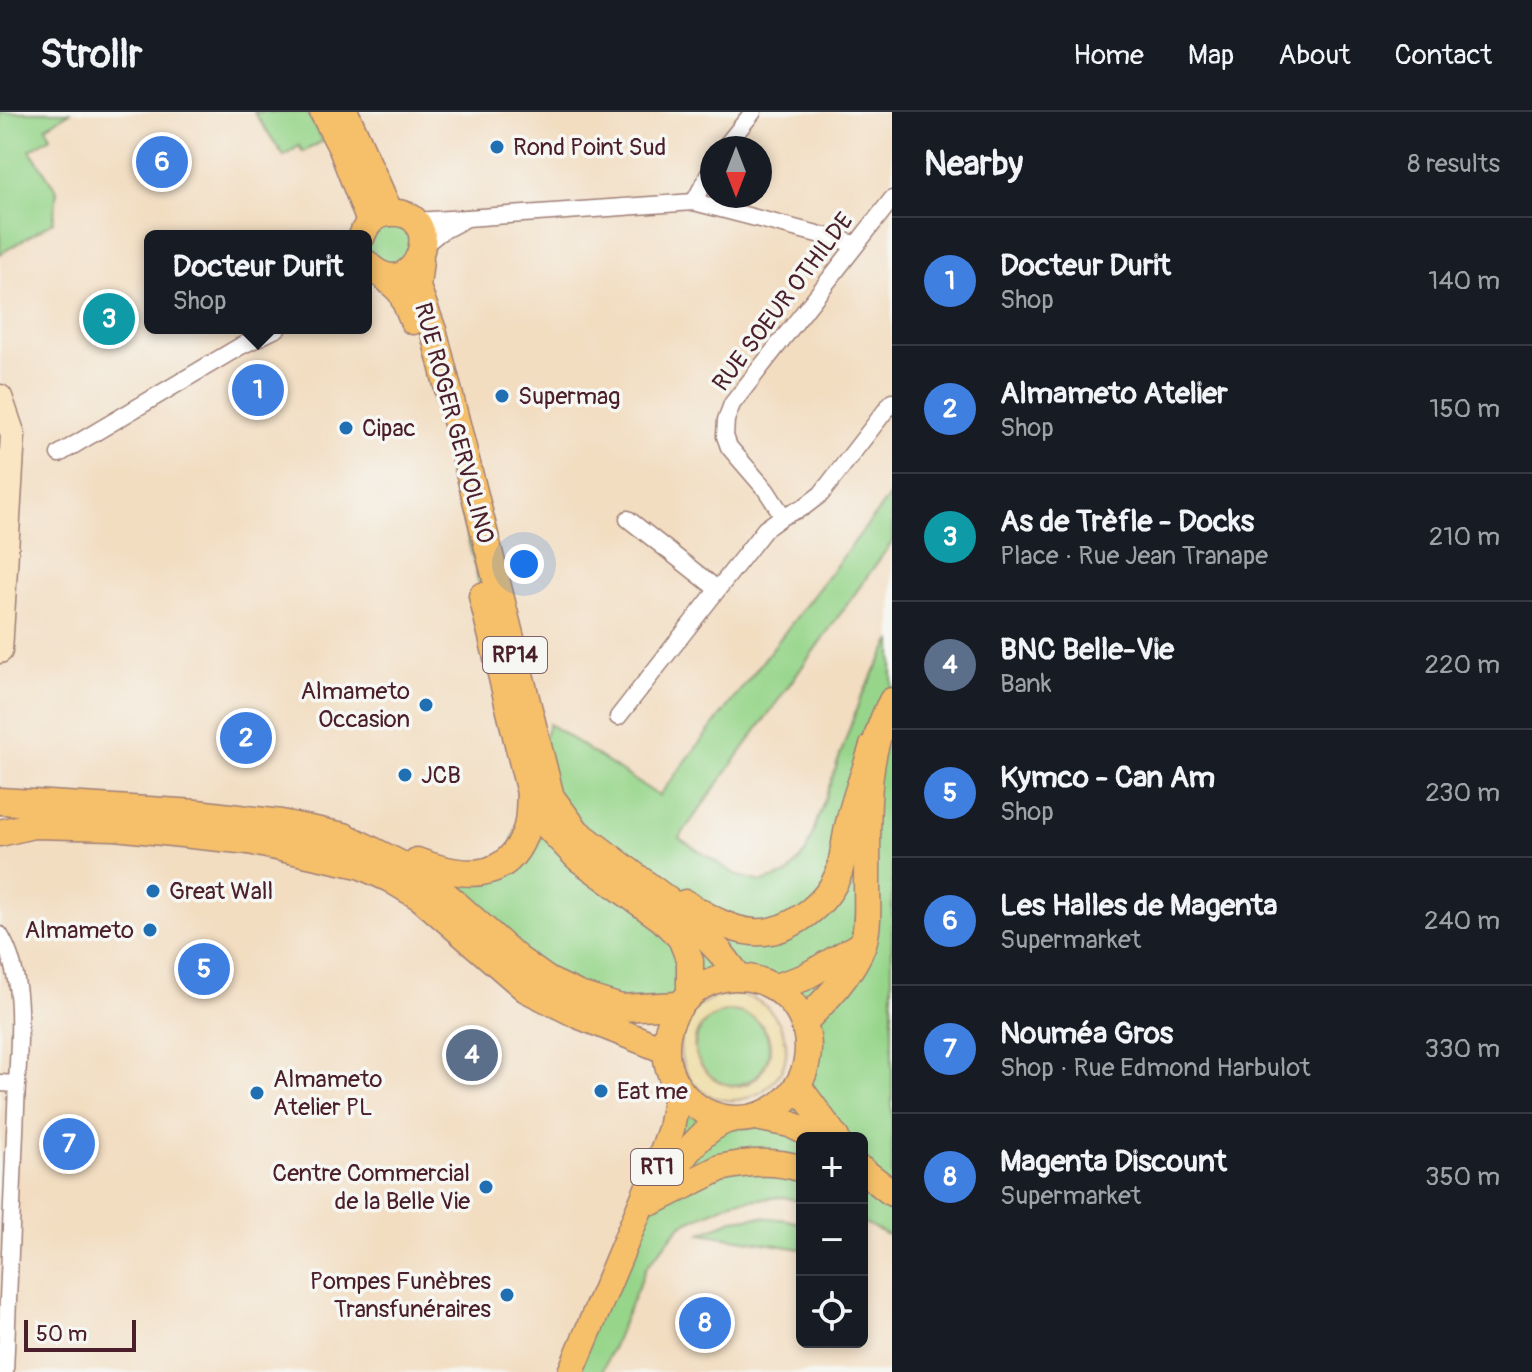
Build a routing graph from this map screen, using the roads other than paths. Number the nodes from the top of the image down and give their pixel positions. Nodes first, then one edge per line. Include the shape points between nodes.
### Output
1 (323, 112) edge
2 (345, 112) edge
3 (753, 112) edge
4 (734, 136) edge
5 (700, 191) edge
6 (892, 199) edge
7 (694, 202) junction
8 (467, 218) junction
9 (384, 223) edge
10 (856, 244) junction
11 (422, 252) junction
12 (372, 266) edge
13 (372, 268) edge
14 (266, 334) edge
15 (0, 397) edge
16 (892, 402) edge
17 (59, 454) dead end
18 (783, 516) junction
19 (628, 519) dead end
20 (717, 589) junction
21 (0, 651) edge
22 (892, 701) edge
23 (618, 717) dead end
24 (873, 746) junction
25 (530, 793) junction
26 (0, 801) edge
27 (0, 833) edge
28 (344, 836) junction
29 (618, 861) junction
30 (0, 935) edge
31 (863, 943) junction
32 (739, 977) junction
33 (775, 987) junction
34 (684, 1000) junction
35 (804, 1022) junction
36 (665, 1050) junction
37 (9, 1083) edge
38 (798, 1086) junction
39 (678, 1088) junction
40 (756, 1117) junction
41 (729, 1119) junction
42 (806, 1132) edge
43 (832, 1132) edge
44 (796, 1168) edge
45 (868, 1175) edge
46 (892, 1193) edge
47 (868, 1194) edge
48 (654, 1201) junction
49 (892, 1204) edge
50 (625, 1243) junction
51 (3, 1314) edge
52 (5, 1372) edge
53 (571, 1372) edge

1 - 9 main road
2 - 9 main road
3 - 4 street
5 - 7 street
6 - 10 street, RUE SOEUR OTHILDE
7 - 8 street
7 - 10 street
8 - 9 street
8 - 11 street via 439,233
9 - 11 main road via 422,236
10 - 18 street, RUE SOEUR OTHILDE via 732,404 726,420 729,447
11 - 12 main road via 404,274
11 - 29 main road, RUE ROGER GERVOLINO / RP14 via 417,287 434,333 551,797 577,832
13 - 25 main road, RUE ROGER GERVOLINO / RP14 via 401,292 418,335
14 - 17 street
15 - 21 main road via 13,435
16 - 18 street via 821,494
18 - 20 street via 765,529
19 - 20 street
20 - 23 street
22 - 24 main road
24 - 29 main road via 839,873 803,917 753,932 712,920
24 - 31 main road
25 - 28 main road via 527,828 517,848 504,862 472,875 447,872
25 - 34 main road, RUE ROGER GERVOLINO / RP14 via 546,825 578,858 681,938 690,961
26 - 28 main road via 197,813
27 - 36 main road via 33,825 146,830 249,841 359,865 420,897 526,989
28 - 34 main road via 437,887 549,981 621,1008
29 - 32 main road, RUE ROGER GERVOLINO / RP14 via 678,908
30 - 37 street via 18,988
31 - 33 main road via 803,978
31 - 35 main road via 843,979
32 - 33 main road
32 - 34 main road via 713,981
33 - 35 main road
34 - 36 main road via 670,1024
35 - 38 main road via 809,1055
36 - 39 main road
37 - 51 street
38 - 40 main road via 788,1099
38 - 43 main road
39 - 41 main road via 693,1105
39 - 50 main road, RT1 via 671,1129
40 - 41 main road
40 - 42 main road
41 - 48 main road, RT1 via 698,1138
44 - 48 main road via 760,1162 732,1165
45 - 46 main road
47 - 49 main road
48 - 50 main road, RT1
50 - 53 main road, RT1
51 - 52 street

